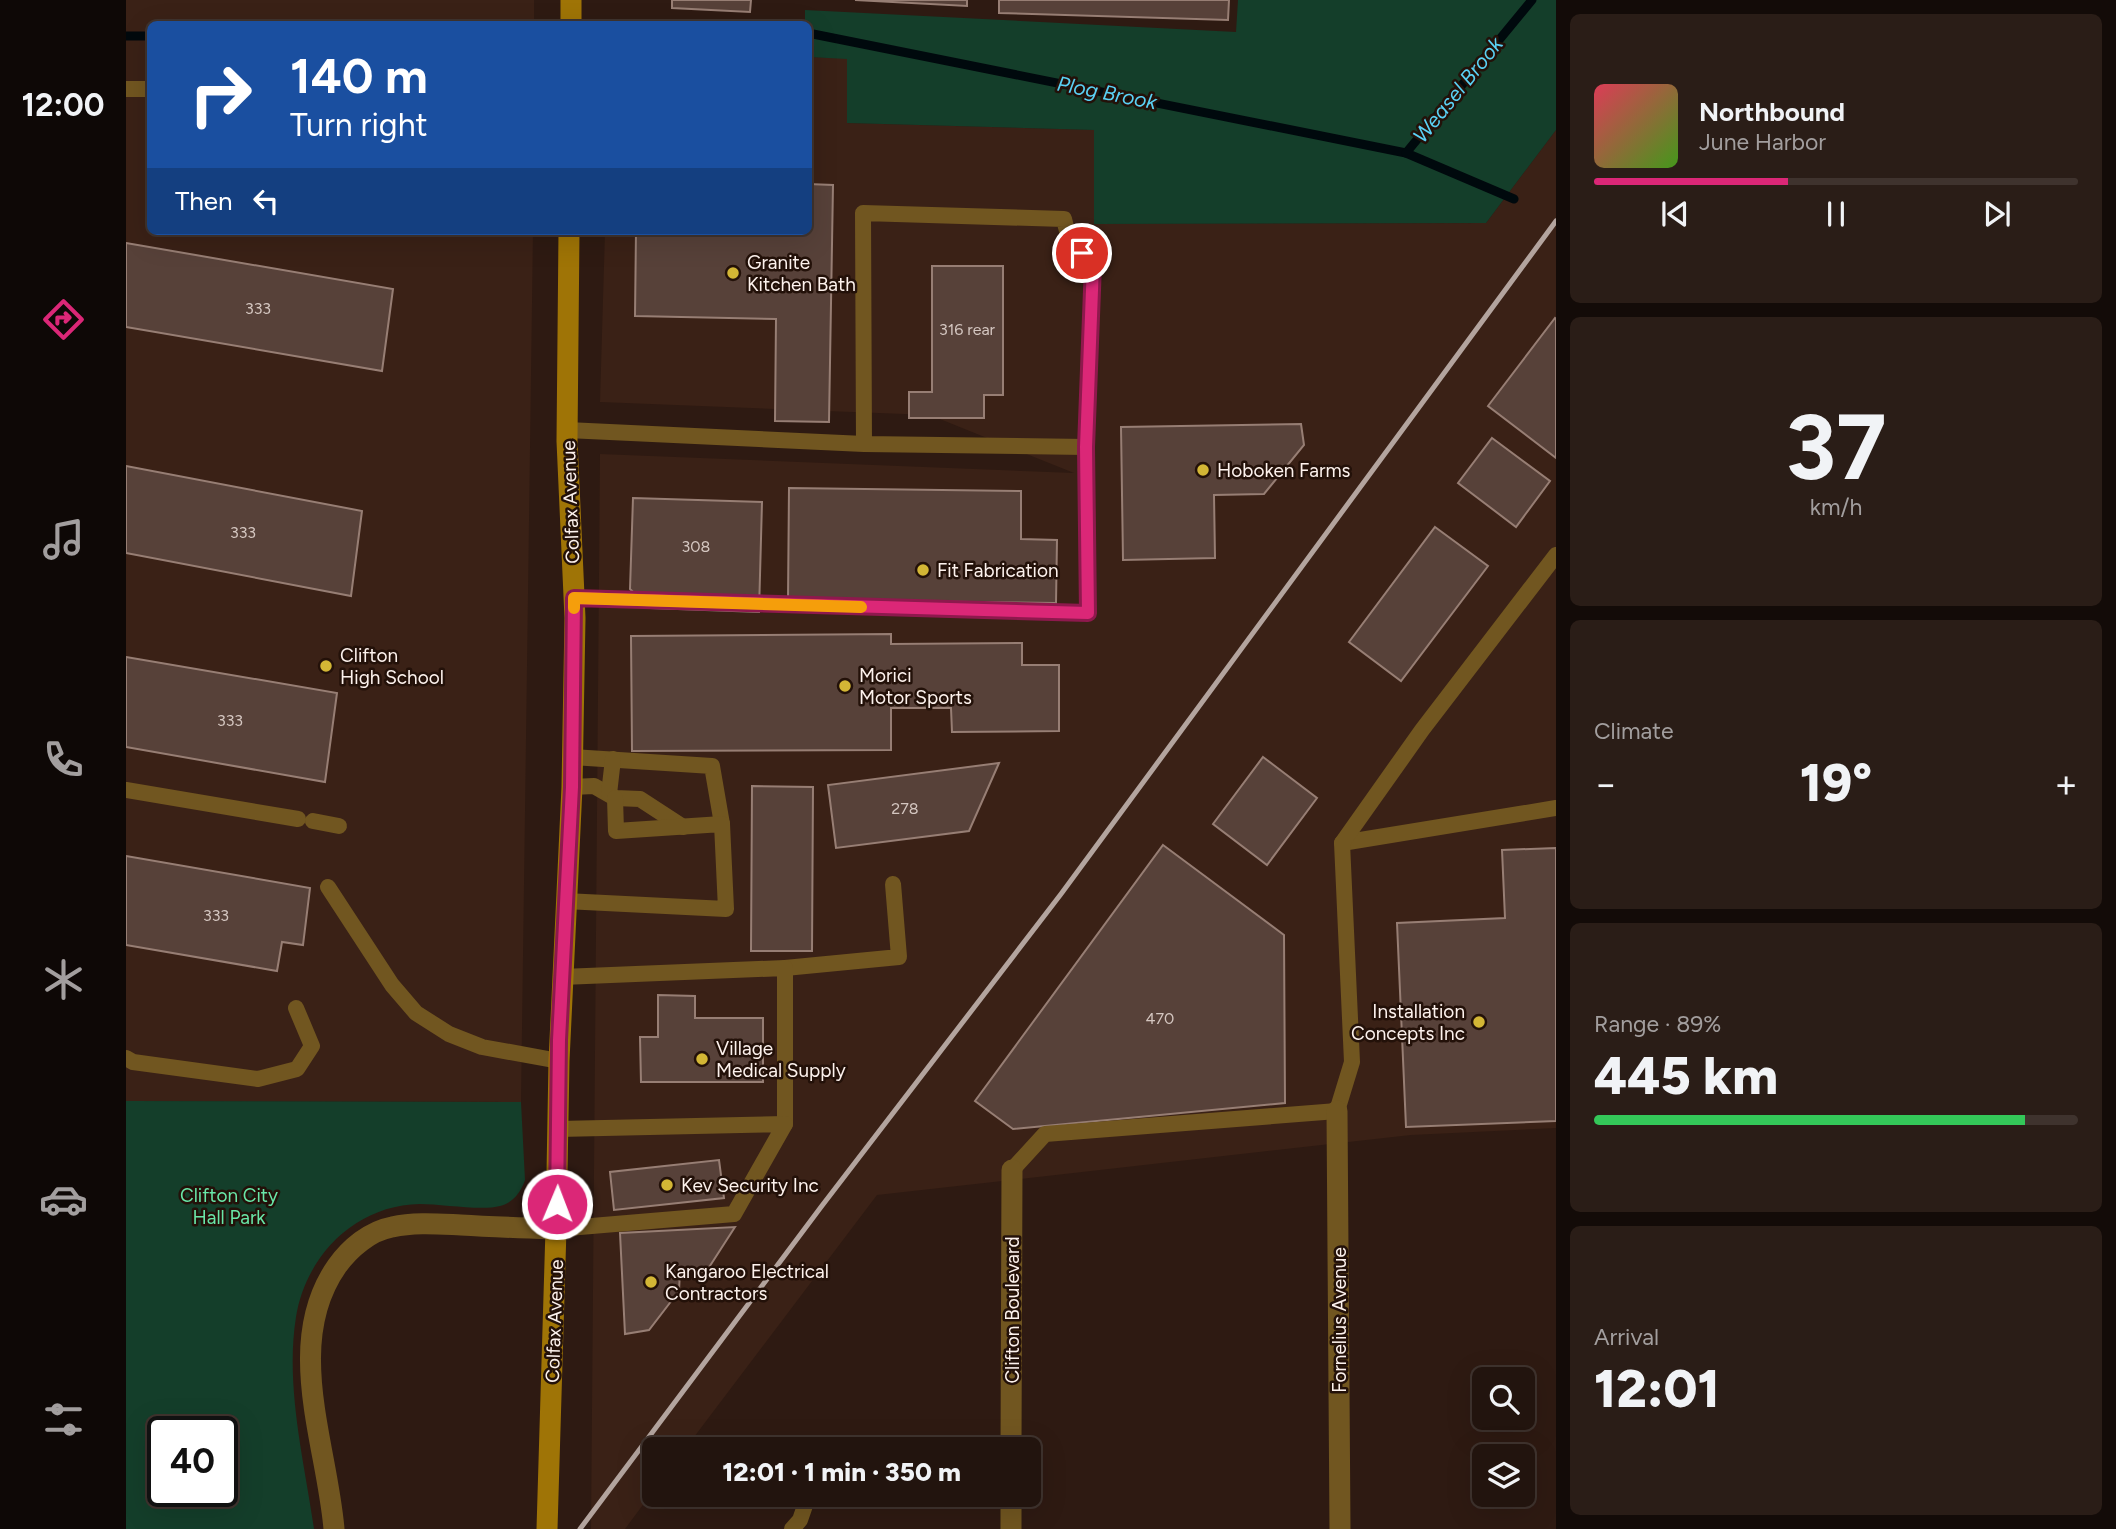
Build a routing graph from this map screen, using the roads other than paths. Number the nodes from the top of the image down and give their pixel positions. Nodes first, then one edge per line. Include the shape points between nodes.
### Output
1 (571, 0) edge
2 (571, 21) edge
3 (126, 89) edge
4 (147, 89) edge
5 (569, 235) edge
6 (567, 430) junction
7 (864, 444) junction
8 (1086, 447) junction
9 (1556, 555) edge
10 (574, 598) junction
11 (572, 757) junction
12 (612, 759) junction
13 (572, 787) junction
14 (126, 790) edge
15 (612, 796) junction
16 (1556, 808) edge
17 (722, 824) junction
18 (339, 826) dead end
19 (683, 827) junction
20 (1342, 843) junction
21 (893, 884) dead end
22 (328, 887) dead end
23 (565, 901) junction
24 (785, 968) junction
25 (562, 977) junction
26 (296, 1008) dead end
27 (126, 1058) edge
28 (559, 1061) junction
29 (1337, 1111) junction
30 (785, 1124) junction
31 (558, 1129) junction
32 (1012, 1171) joint
33 (556, 1229) junction
34 (1011, 1437) edge
35 (804, 1507) edge
36 (1011, 1507) edge
37 (334, 1529) edge
38 (547, 1529) edge
39 (792, 1529) edge
40 (1011, 1529) edge
41 (1340, 1529) edge

1 - 2 street
3 - 4 lane
5 - 6 street, Colfax Avenue
6 - 7 lane
6 - 10 street, Colfax Avenue
7 - 8 lane
7 - 8 lane via 863,213 1064,219 1070,243 1093,264
8 - 10 lane via 1088,613
9 - 20 lane
10 - 11 street, Colfax Avenue
11 - 12 lane
11 - 13 street, Colfax Avenue
12 - 15 lane
12 - 17 lane via 712,766
13 - 15 lane via 594,786
13 - 23 street, Colfax Avenue
14 - 18 lane
15 - 19 lane via 640,799
15 - 19 lane via 616,831
16 - 20 lane
17 - 19 lane
17 - 23 lane via 726,909
20 - 29 lane via 1352,1062
21 - 24 lane via 899,957
22 - 28 lane via 392,985 416,1013 449,1034 482,1047
23 - 25 street, Colfax Avenue
24 - 25 lane
24 - 30 lane
25 - 28 street, Colfax Avenue
26 - 27 lane via 312,1045 297,1069 258,1079
28 - 31 street, Colfax Avenue
29 - 32 lane via 1045,1134
29 - 41 street, Fornelius Avenue
30 - 31 lane
30 - 33 lane via 734,1214
31 - 33 street, Colfax Avenue
32 - 34 street, Clifton Boulevard
33 - 37 street via 417,1223 369,1235 345,1255 325,1283 313,1321 310,1357
33 - 38 street, Colfax Avenue
35 - 39 lane
36 - 40 street

